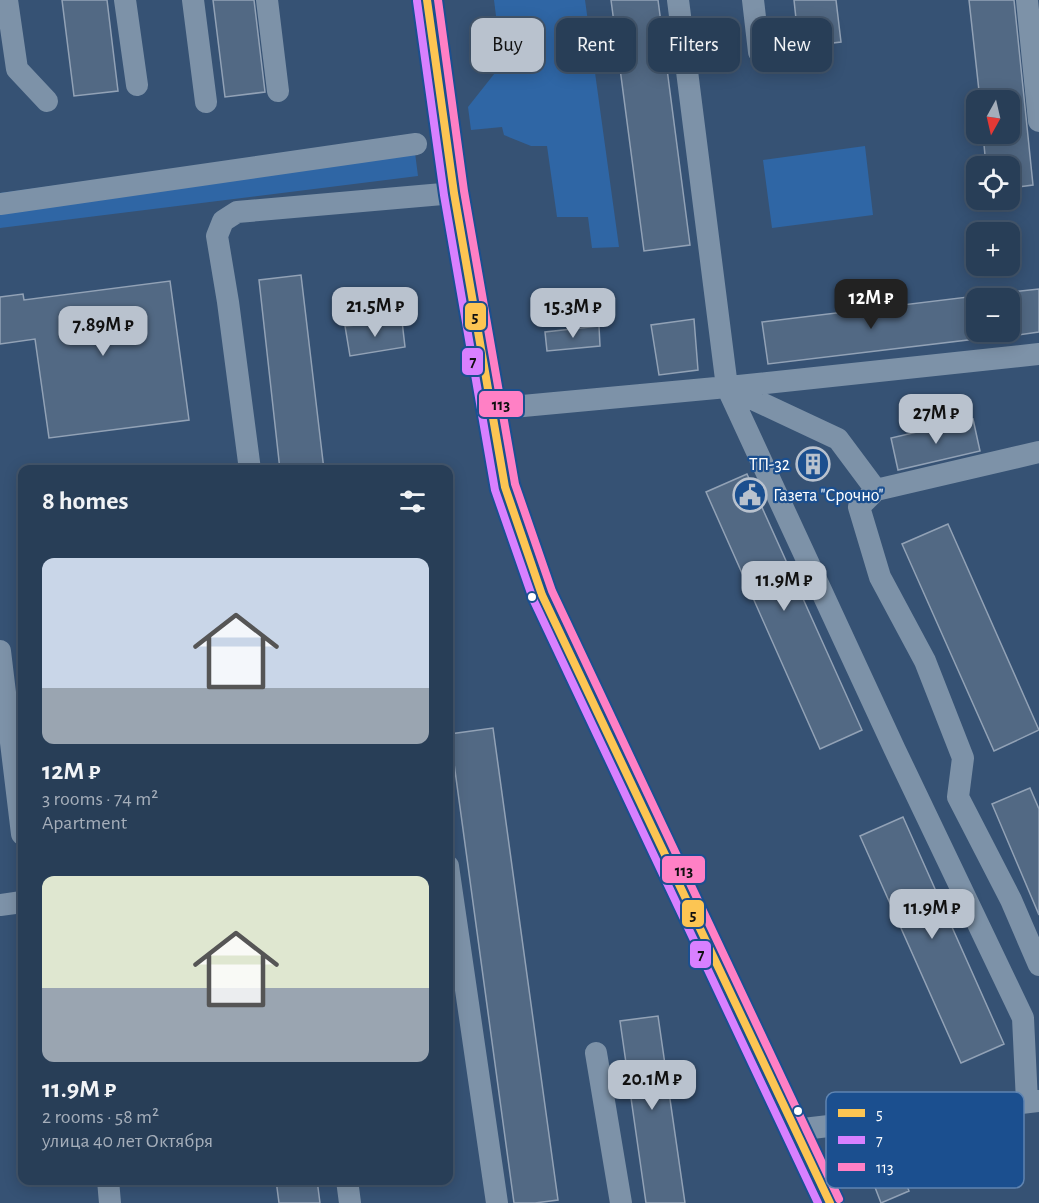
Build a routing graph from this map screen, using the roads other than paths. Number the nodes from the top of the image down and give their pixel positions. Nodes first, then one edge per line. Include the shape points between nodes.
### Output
1 (7, 0) edge
2 (125, 0) edge
3 (193, 0) edge
4 (267, 0) edge
5 (427, 0) edge
6 (678, 0) edge
7 (753, 0) edge
8 (1027, 0) edge
9 (755, 18) edge
10 (8, 69) edge
11 (137, 85) dead end
12 (278, 91) dead end
13 (47, 101) dead end
14 (206, 102) dead end
15 (1039, 121) edge
16 (416, 144) dead end
17 (454, 193) junction
18 (0, 204) edge
19 (1039, 354) edge
20 (727, 387) junction
21 (491, 409) junction
22 (1039, 452) edge
23 (249, 465) edge
24 (876, 490) junction
25 (0, 651) edge
26 (18, 801) edge
27 (453, 900) edge
28 (18, 903) edge
29 (0, 905) edge
30 (1039, 965) edge
31 (596, 1053) dead end
32 (1033, 1101) edge
33 (826, 1126) edge
34 (795, 1130) junction
35 (108, 1185) edge
36 (348, 1185) edge
37 (110, 1203) edge
38 (350, 1203) edge
39 (497, 1203) edge
40 (621, 1203) edge
41 (830, 1203) edge

1 - 10 street
2 - 11 street
3 - 14 street
4 - 12 street
5 - 17 main road
6 - 20 street
7 - 9 street
8 - 15 street
10 - 13 street
16 - 18 street
17 - 21 main road
17 - 23 street via 237,212 223,221 217,236
19 - 20 street
20 - 21 street
20 - 24 street via 838,439
20 - 32 street via 1023,1018
21 - 34 main road via 505,487 542,595
22 - 24 street
24 - 30 street via 859,507 880,577 925,661 963,758 958,797 1011,900
25 - 26 street
27 - 39 street
28 - 29 street
31 - 40 street
33 - 34 street
34 - 41 main road
35 - 37 street
36 - 38 street

